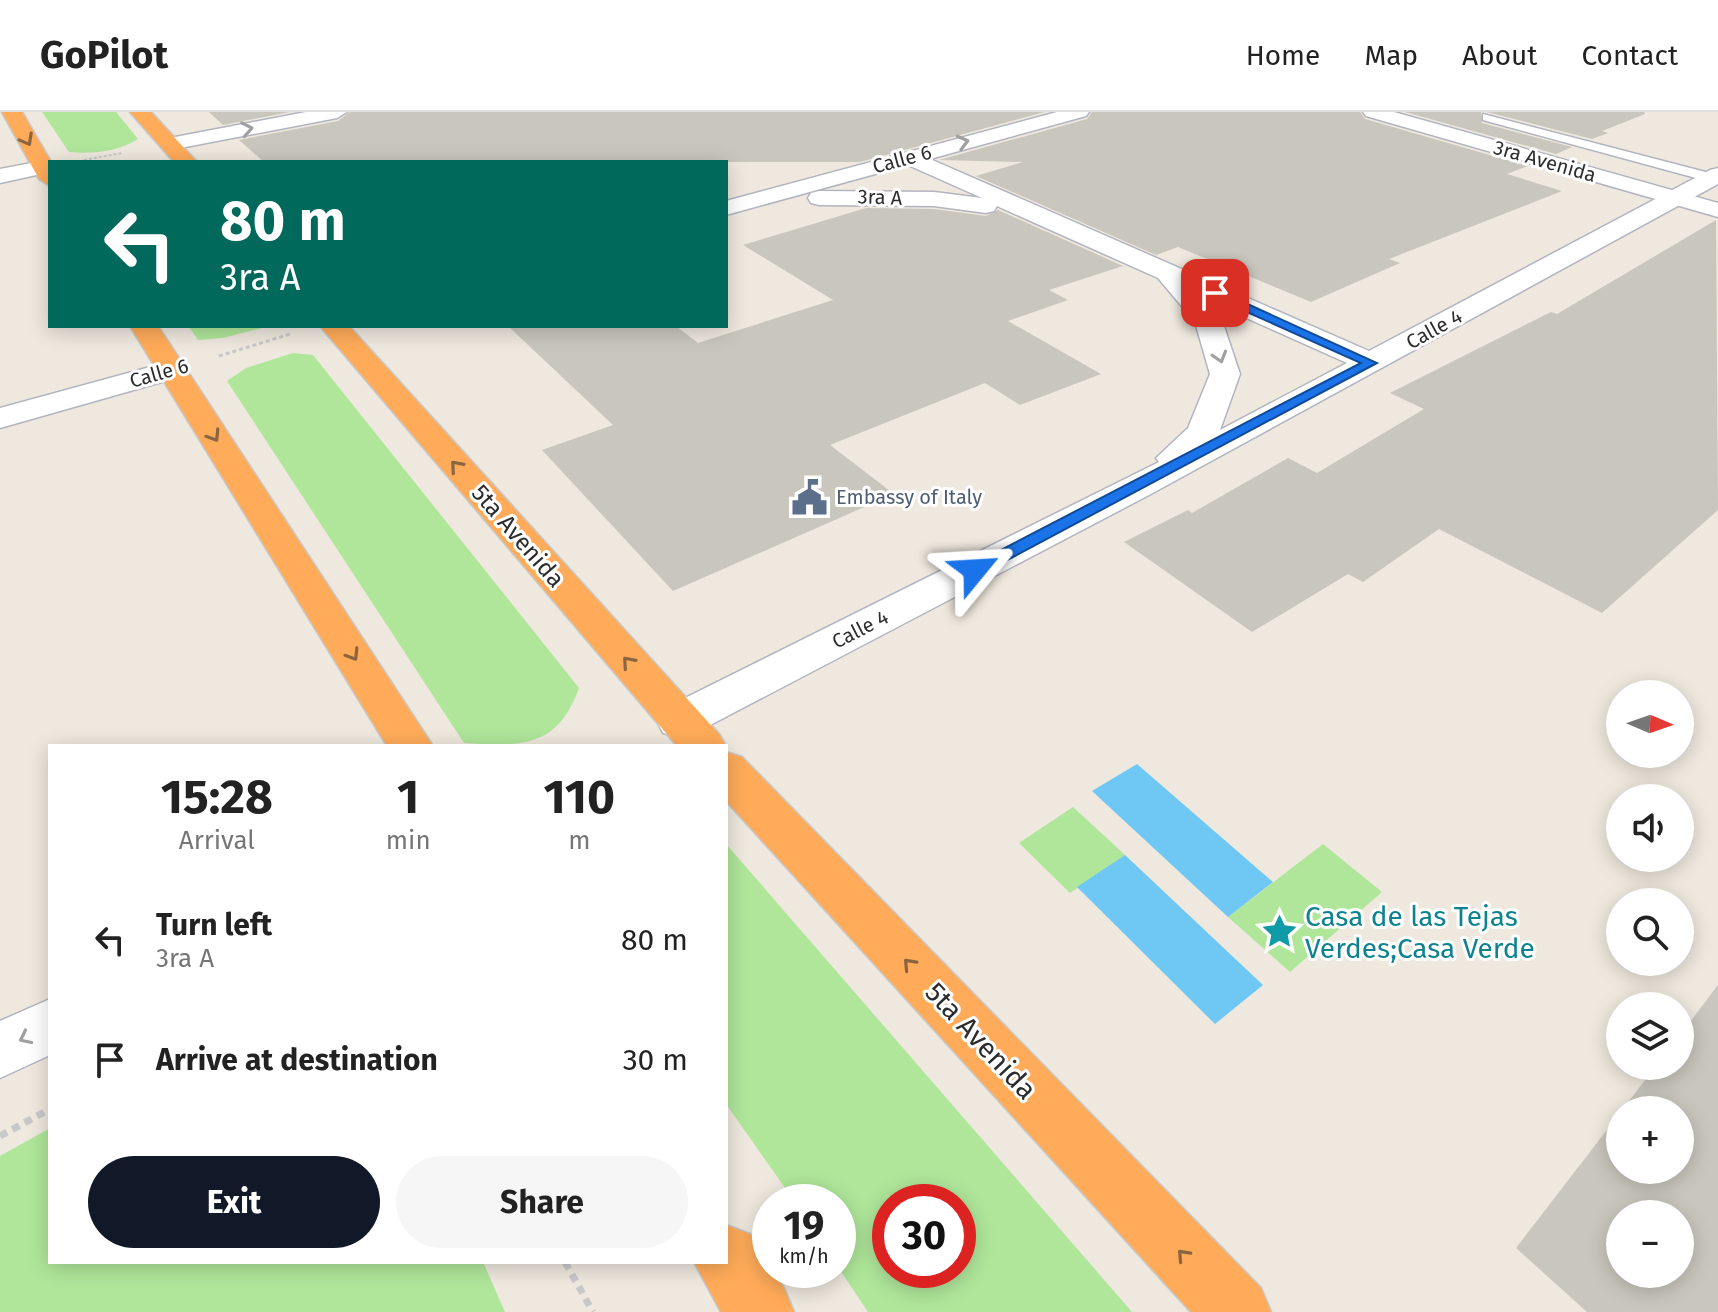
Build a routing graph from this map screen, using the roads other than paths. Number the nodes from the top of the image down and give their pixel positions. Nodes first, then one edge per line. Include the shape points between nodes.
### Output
1 (12, 112) edge
2 (140, 112) edge
3 (337, 112) edge
4 (1079, 112) edge
5 (1373, 112) edge
6 (1487, 117) edge
7 (170, 144) junction
8 (907, 157) junction
9 (184, 160) edge
10 (46, 173) edge
11 (0, 176) edge
12 (1716, 188) edge
13 (1675, 197) junction
14 (728, 208) edge
15 (728, 209) edge
16 (1034, 213) junction
17 (1164, 270) junction
18 (145, 328) edge
19 (318, 328) edge
20 (1371, 363) junction
21 (172, 370) junction
22 (0, 418) edge
23 (1137, 488) junction
24 (691, 733) edge
25 (409, 744) edge
26 (728, 772) edge
27 (48, 1027) edge
28 (0, 1050) edge
29 (728, 1261) edge
30 (760, 1312) edge
31 (1237, 1312) edge

1 -> 10 highway
2 - 7 highway
7 -> 3 street
8 -> 4 street, Calle 6
5 - 13 street, 3ra Avenida
6 - 12 lane
7 - 9 highway
8 - 14 street, Calle 6
8 - 16 street, 3ra A
10 - 11 street
12 - 13 street, Calle 4
13 - 20 street, Calle 4
15 - 16 street, 3ra A via 846,196 934,199
16 - 17 street, 3ra A
17 - 20 street, 3ra A
17 -> 23 street, 3ra A via 1208,320 1225,374 1203,432
18 - 21 highway
24 -> 19 highway, 5ta Avenida
20 - 23 street, Calle 4
21 - 22 street, Calle 6
21 -> 25 highway
23 - 24 street, Calle 4
31 -> 26 highway, 5ta Avenida
27 -> 28 street
29 - 30 highway

